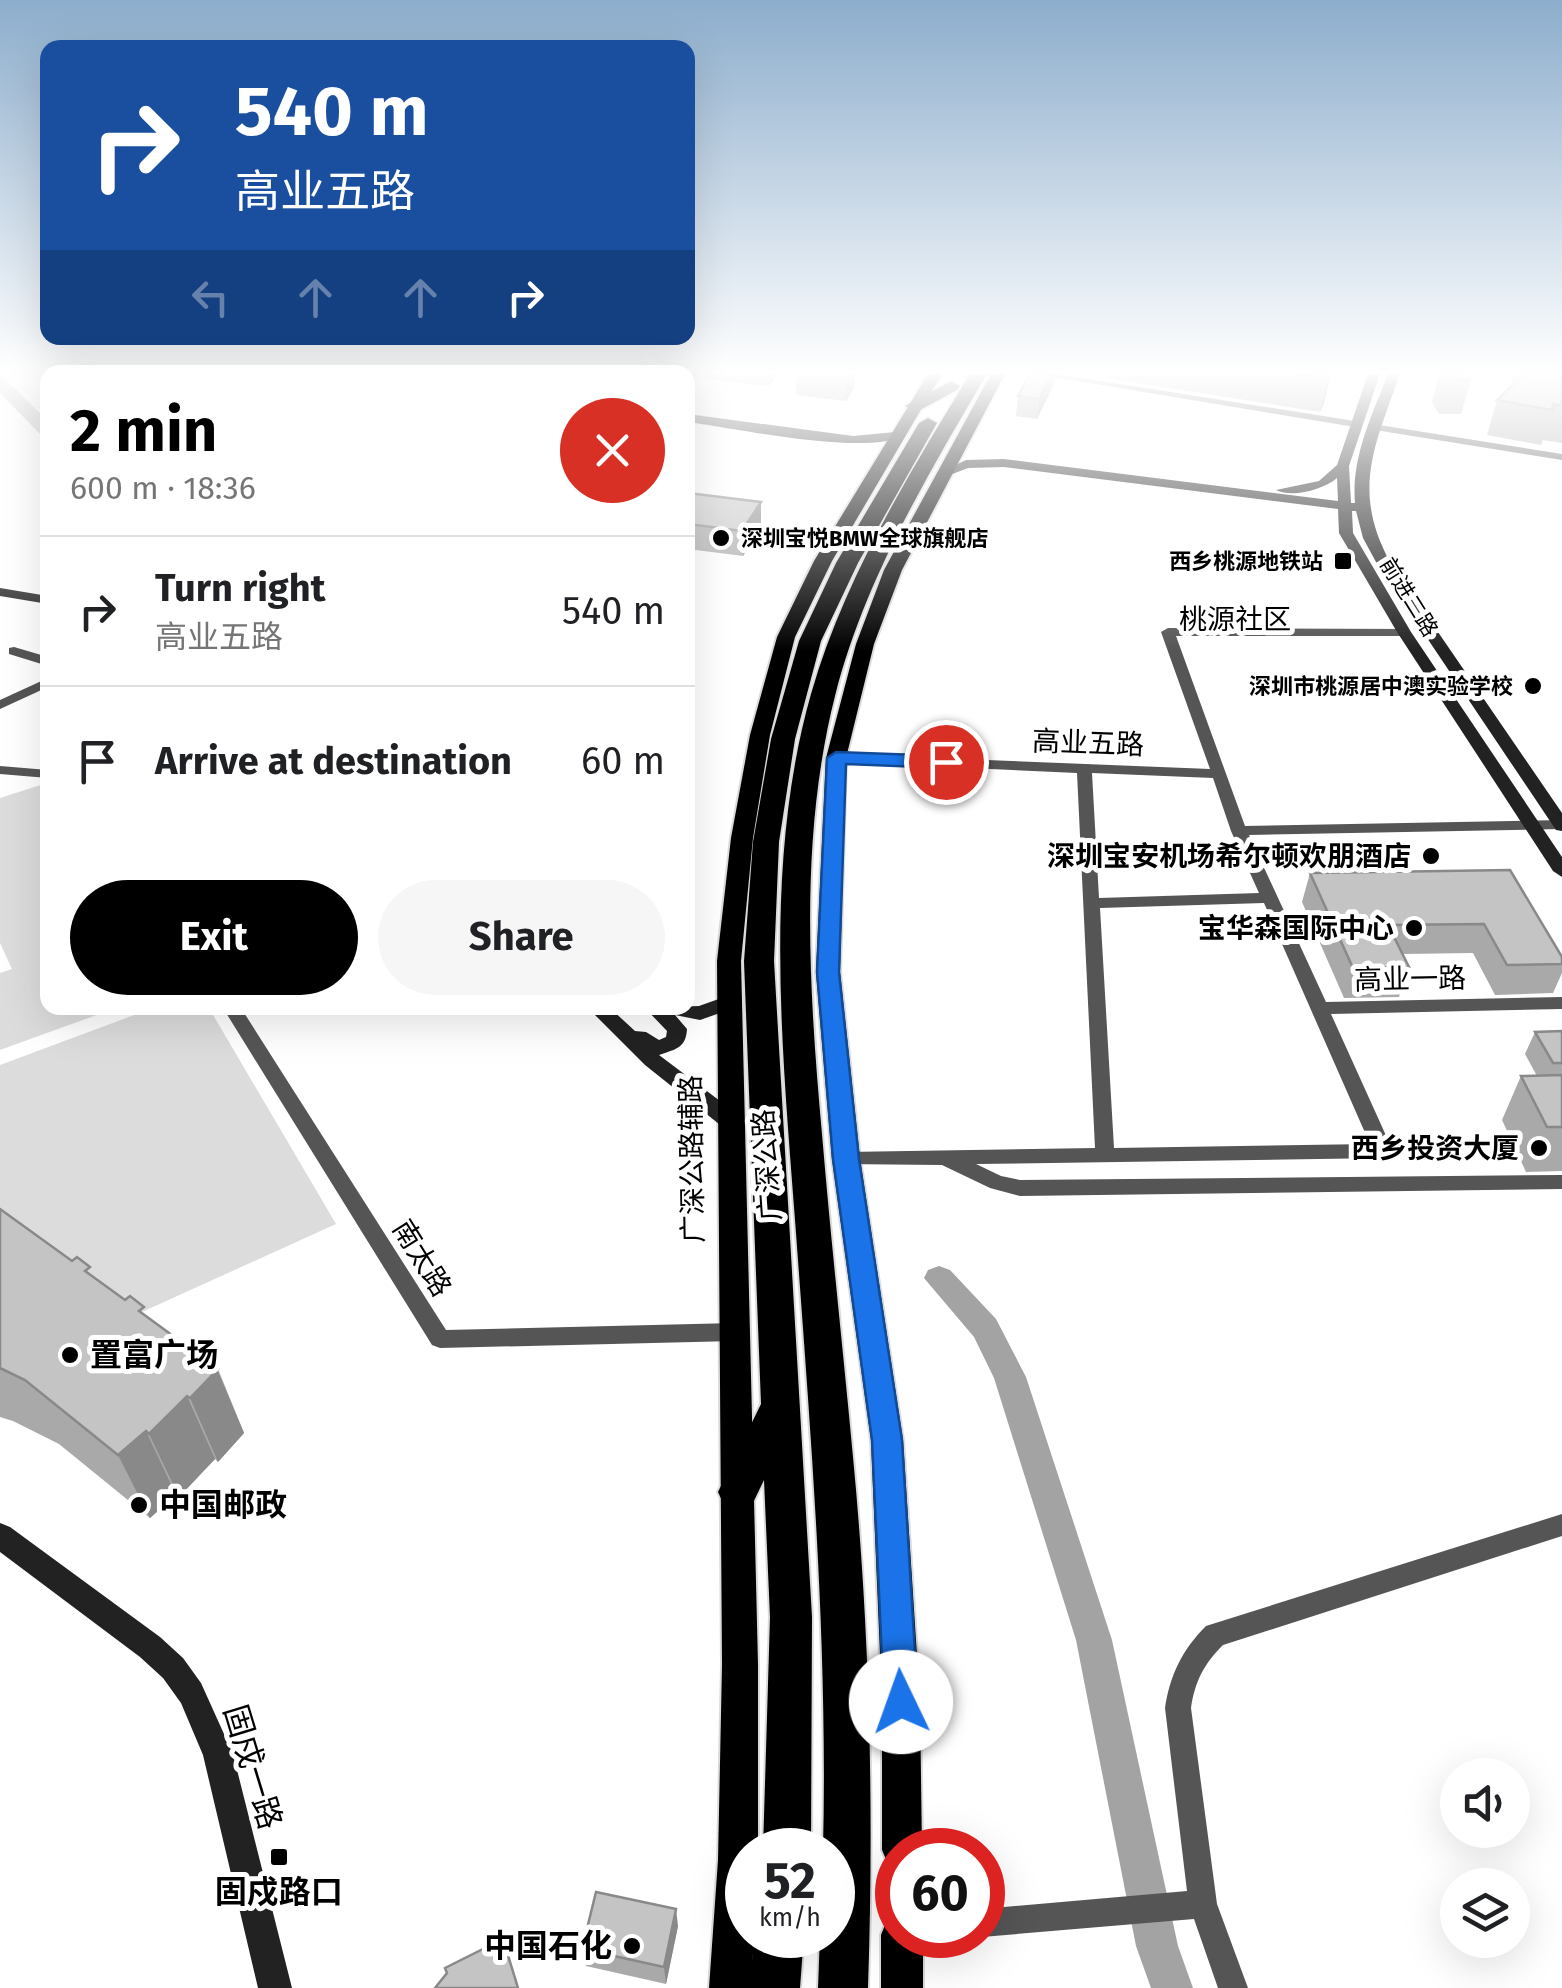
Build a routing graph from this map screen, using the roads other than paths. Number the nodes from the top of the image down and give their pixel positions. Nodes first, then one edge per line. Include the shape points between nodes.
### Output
1 (1343, 466) edge
2 (881, 467) edge
3 (904, 467) edge
4 (926, 467) edge
5 (950, 467) edge
6 (962, 467) edge
7 (1037, 467) edge
8 (1077, 467) edge
9 (1342, 467) edge
10 (1362, 467) edge
11 (947, 472) junction
12 (1266, 493) junction
13 (1342, 503) junction
14 (1360, 505) junction
15 (1346, 533) junction
16 (0, 583) edge
17 (40, 590) edge
18 (0, 592) edge
19 (40, 599) edge
20 (816, 602) junction
21 (1404, 632) junction
22 (865, 644) junction
23 (14, 651) dead end
24 (40, 659) edge
25 (834, 664) junction
26 (40, 686) edge
27 (0, 705) edge
28 (836, 758) junction
29 (1084, 768) junction
30 (0, 770) edge
31 (40, 773) edge
32 (1217, 774) junction
33 (1532, 824) junction
34 (1561, 825) edge
35 (1239, 831) junction
36 (1562, 870) edge
37 (1270, 898) junction
38 (1091, 902) junction
39 (730, 1002) junction
40 (1562, 1003) edge
41 (1320, 1008) junction
42 (695, 1012) edge
43 (236, 1015) edge
44 (605, 1015) edge
45 (616, 1015) edge
46 (661, 1015) edge
47 (732, 1122) junction
48 (1105, 1155) junction
49 (944, 1158) junction
50 (846, 1159) junction
51 (1562, 1182) edge
52 (735, 1332) junction
53 (779, 1408) junction
54 (738, 1492) junction
55 (1562, 1525) edge
56 (0, 1536) edge
57 (787, 1828) edge
58 (902, 1828) edge
59 (1204, 1904) junction
60 (1005, 1921) edge
61 (778, 1958) edge
62 (902, 1958) edge
63 (274, 1988) edge
64 (730, 1988) edge
65 (775, 1988) edge
66 (843, 1988) edge
67 (902, 1988) edge
68 (1233, 1988) edge

1 - 13 main road, 前进二路
2 - 20 main road, 广深公路辅路
3 - 20 highway, 广深公路
4 - 25 highway, 广深公路 via 872,565
5 - 11 main road
6 - 11 main road
7 - 12 main road
8 - 12 main road
9 - 12 main road via 1313,487
10 - 14 main road, 前进二路
11 - 22 main road via 893,570
12 - 13 main road
12 - 15 main road via 1319,512
13 - 14 main road
13 - 15 main road, 前进二路
14 - 34 main road, 前进二路 via 1374,550
15 - 21 main road, 前进二路
16 - 17 main road
18 - 19 main road
20 - 39 main road, 广深公路辅路 via 786,637 760,735 742,838
20 - 53 highway, 广深公路 via 766,842 759,960
21 - 32 street, 高业一路 via 1168,632
21 - 33 main road, 前进二路
22 - 25 highway
22 - 28 main road
23 - 24 street
25 - 66 highway, 广深公路 via 813,742 797,966 844,1611 850,1846
26 - 27 street
28 - 29 street, 高业五路
28 - 50 main road via 828,972
29 - 32 street, 高业五路
29 - 38 street
30 - 31 street
32 - 35 street, 高业一路
33 - 34 street
33 - 35 street
33 - 36 main road, 前进二路
35 - 37 street, 高业一路
37 - 38 street
37 - 41 street, 高业一路
38 - 48 street
39 - 42 main road
39 - 47 main road, 广深公路辅路
40 - 41 street, 高业一路
41 - 48 street via 1383,1152
43 - 52 street, 南太路 via 440,1339
44 - 47 main road
45 - 46 main road via 648,1045 668,1046 678,1033
47 - 52 main road, 广深公路辅路
48 - 49 street
49 - 50 street
49 - 51 street via 1020,1188
50 - 58 main road via 887,1440
52 - 54 main road, 广深公路辅路
53 - 54 highway
53 - 57 highway, 广深公路 via 791,1617
54 - 64 main road, 广深公路辅路 via 738,1860
55 - 59 street via 1215,1636 1192,1656 1178,1708
56 - 63 main road, 固戍一路 via 150,1647 191,1693 218,1754
59 - 60 street
59 - 68 street
61 - 65 highway
62 - 67 main road

